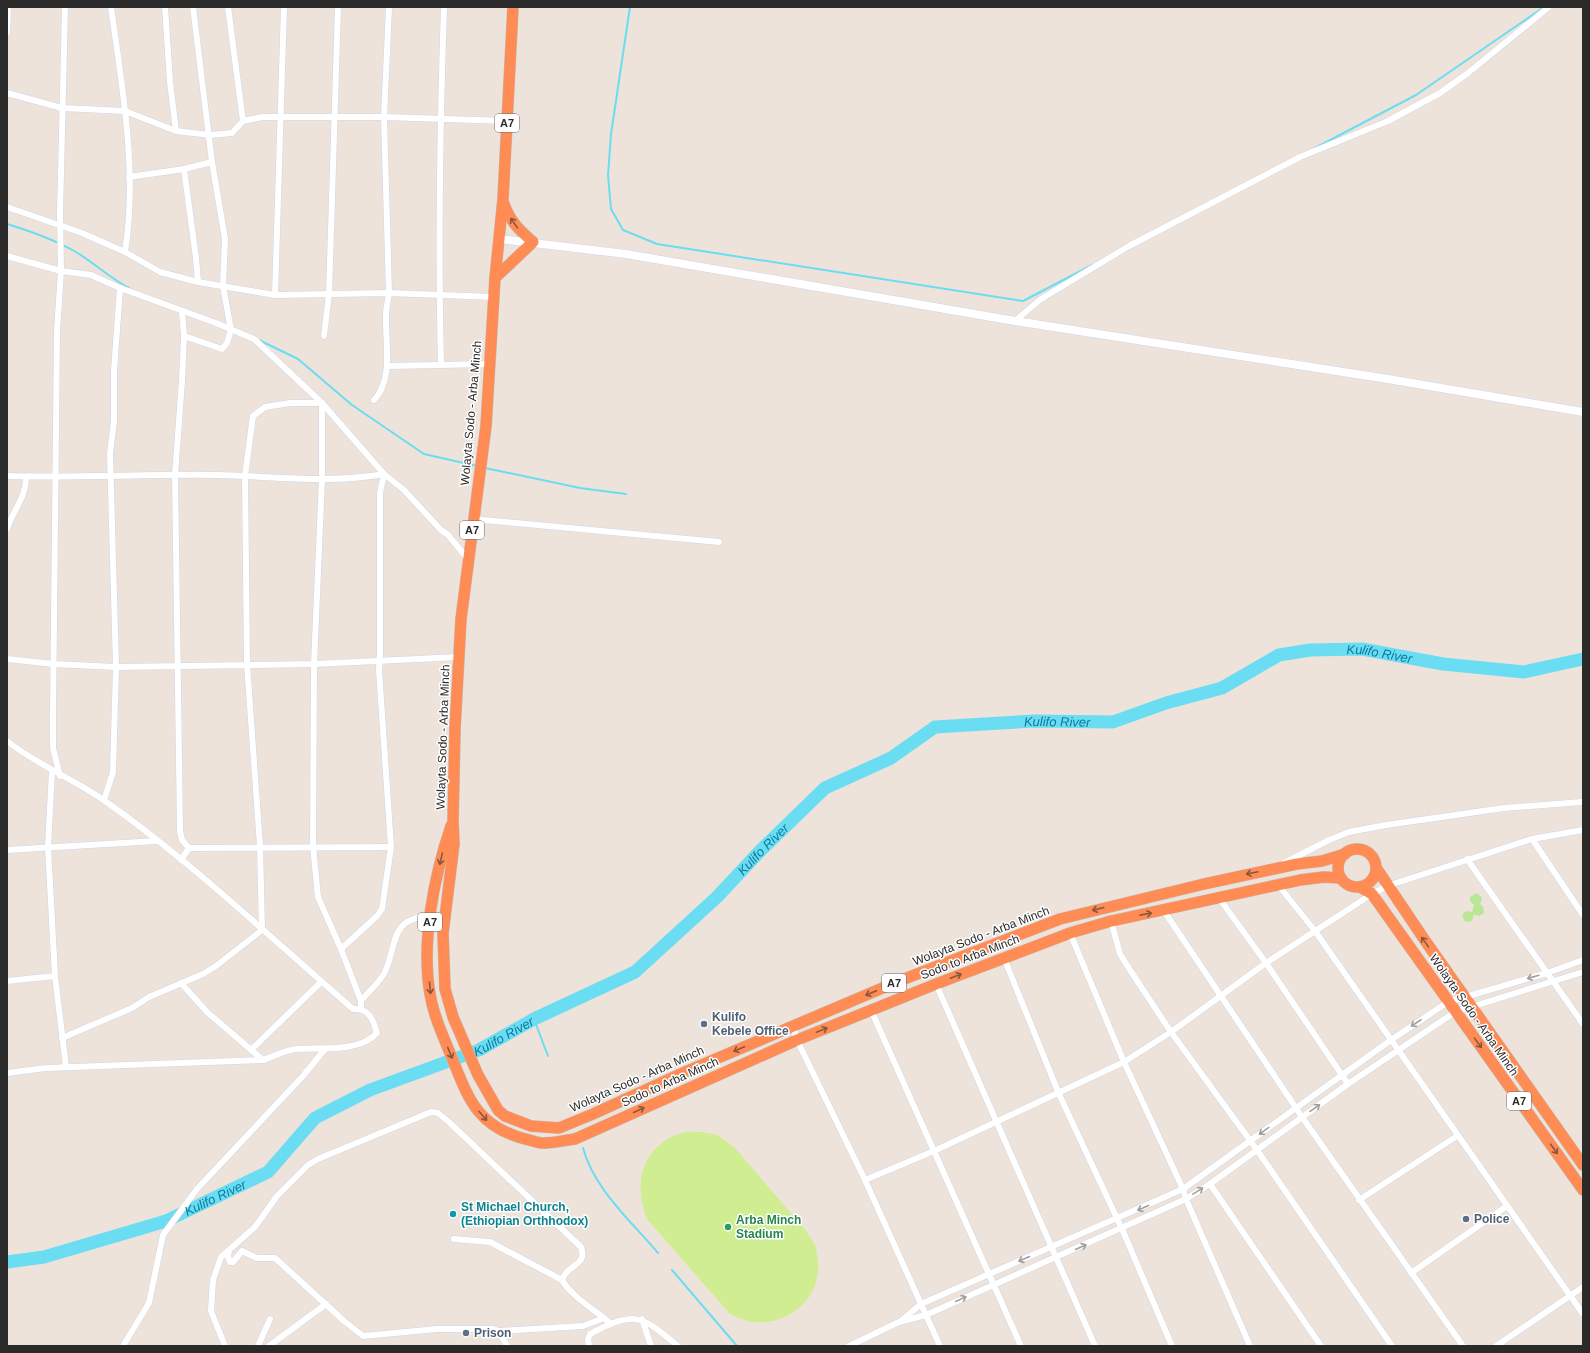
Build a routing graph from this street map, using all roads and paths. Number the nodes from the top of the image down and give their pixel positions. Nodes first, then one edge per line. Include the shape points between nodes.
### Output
1 (8, 7) edge
2 (65, 7) edge
3 (111, 7) edge
4 (165, 7) edge
5 (193, 7) edge
6 (228, 7) edge
7 (284, 7) edge
8 (338, 7) edge
9 (389, 7) edge
10 (444, 7) edge
11 (513, 7) edge
12 (1549, 7) edge
13 (7, 33) edge
14 (7, 93) edge
15 (62, 108) junction
16 (125, 111) junction
17 (280, 117) junction
18 (335, 117) junction
19 (384, 117) junction
20 (440, 119) junction
21 (243, 121) junction
22 (507, 121) junction
23 (176, 131) junction
24 (210, 136) junction
25 (212, 162) junction
26 (184, 170) junction
27 (129, 177) junction
28 (503, 199) junction
29 (7, 207) edge
30 (60, 226) junction
31 (499, 239) junction
32 (533, 242) junction
33 (125, 252) junction
34 (7, 256) edge
35 (61, 271) junction
36 (495, 278) junction
37 (198, 282) junction
38 (223, 286) junction
39 (120, 288) junction
40 (389, 293) junction
41 (329, 294) junction
42 (275, 295) junction
43 (439, 296) junction
44 (494, 297) junction
45 (182, 311) junction
46 (1015, 321) junction
47 (231, 330) junction
48 (184, 336) junction
49 (324, 336) dead end
50 (490, 364) junction
51 (441, 365) junction
52 (387, 366) junction
53 (374, 400) dead end
54 (322, 403) junction
55 (1583, 412) edge
56 (384, 474) junction
57 (175, 475) junction
58 (7, 476) edge
59 (245, 476) junction
60 (26, 477) junction
61 (56, 478) junction
62 (110, 478) junction
63 (322, 479) junction
64 (473, 519) junction
65 (7, 529) edge
66 (719, 542) dead end
67 (468, 559) junction
68 (459, 656) junction
69 (7, 659) edge
70 (380, 661) junction
71 (54, 664) junction
72 (247, 664) junction
73 (314, 664) junction
74 (178, 665) junction
75 (116, 666) junction
76 (7, 741) edge
77 (52, 771) junction
78 (60, 776) junction
79 (104, 800) junction
80 (1582, 802) edge
81 (453, 822) junction
82 (1583, 830) edge
83 (1532, 839) junction
84 (156, 841) junction
85 (260, 846) junction
86 (313, 846) junction
87 (48, 847) junction
88 (390, 847) junction
89 (189, 848) junction
90 (7, 850) edge
91 (1345, 854) junction
92 (1467, 859) junction
93 (182, 860) junction
94 (1272, 869) junction
95 (1377, 869) junction
96 (1340, 878) junction
97 (1279, 886) junction
98 (1387, 886) junction
99 (1360, 887) junction
100 (1372, 894) junction
101 (1219, 898) junction
102 (1117, 904) junction
103 (1164, 911) junction
104 (1583, 915) edge
105 (430, 916) junction
106 (1115, 920) junction
107 (262, 930) junction
108 (1315, 931) junction
109 (1070, 933) junction
110 (341, 949) junction
111 (1004, 958) junction
112 (1583, 960) edge
113 (1266, 963) junction
114 (1583, 972) edge
115 (1547, 973) junction
116 (54, 976) junction
117 (7, 980) edge
118 (321, 982) junction
119 (1553, 982) junction
120 (181, 983) junction
121 (936, 984) junction
122 (1220, 997) junction
123 (361, 1001) junction
124 (1467, 1001) junction
125 (1448, 1002) junction
126 (361, 1009) junction
127 (871, 1010) junction
128 (1455, 1012) junction
129 (1583, 1024) edge
130 (793, 1026) junction
131 (1171, 1032) junction
132 (62, 1038) junction
133 (798, 1040) junction
134 (1391, 1040) junction
135 (324, 1049) junction
136 (251, 1050) junction
137 (1397, 1050) junction
138 (263, 1060) junction
139 (1124, 1062) junction
140 (66, 1067) junction
141 (685, 1072) junction
142 (7, 1073) edge
143 (1342, 1075) junction
144 (1348, 1084) junction
145 (691, 1086) junction
146 (1059, 1094) junction
147 (1296, 1108) junction
148 (1302, 1117) junction
149 (997, 1122) junction
150 (604, 1127) joint
151 (1457, 1136) junction
152 (1250, 1141) junction
153 (1257, 1150) junction
154 (934, 1151) junction
155 (1583, 1165) edge
156 (864, 1180) junction
157 (1210, 1184) junction
158 (1184, 1189) junction
159 (1583, 1190) edge
160 (1186, 1199) junction
161 (1360, 1200) junction
162 (1507, 1206) junction
163 (1117, 1219) junction
164 (1122, 1229) junction
165 (454, 1239) dead end
166 (1052, 1247) junction
167 (229, 1250) junction
168 (1057, 1258) junction
169 (1411, 1273) junction
170 (990, 1274) junction
171 (562, 1280) junction
172 (994, 1284) junction
173 (1583, 1287) edge
174 (1571, 1296) junction
175 (326, 1304) junction
176 (921, 1304) junction
177 (1583, 1314) edge
178 (926, 1315) junction
179 (604, 1318) junction
180 (270, 1319) dead end
181 (642, 1319) junction
182 (899, 1322) junction
183 (610, 1323) junction
184 (499, 1331) junction
185 (123, 1346) edge
186 (225, 1346) edge
187 (258, 1346) edge
188 (269, 1346) edge
189 (507, 1346) edge
190 (589, 1346) edge
191 (651, 1346) edge
192 (678, 1346) edge
193 (849, 1346) edge
194 (940, 1346) edge
195 (1020, 1346) edge
196 (1095, 1346) edge
197 (1172, 1346) edge
198 (1250, 1346) edge
199 (1321, 1346) edge
200 (1392, 1346) edge
201 (1463, 1346) edge
202 (1496, 1346) edge

1 - 13 street
2 - 15 street
3 - 16 street
4 - 23 street
5 - 24 street
6 - 21 street
7 - 17 street
8 - 18 street
9 - 19 street
10 - 20 street
11 - 22 highway, Wolayta Sodo - Arba Minch / A7
12 - 46 street via 1440,93 1388,121 1300,157 1129,246 1041,299
14 - 15 street
15 - 16 street
15 - 30 street
16 - 23 street
16 - 27 street
17 - 18 street
17 - 21 street
17 - 42 street
18 - 19 street
18 - 41 street
19 - 20 street
19 - 40 street
20 - 22 street
20 - 43 street
21 - 24 street via 232,133
22 - 28 highway, Wolayta Sodo - Arba Minch / A7
23 - 24 street
24 - 25 street
25 - 26 street
25 - 38 street via 224,239
26 - 27 street
26 - 37 street
27 - 33 street
28 - 31 highway, Wolayta Sodo - Arba Minch / A7
32 -> 28 highway via 518,230 509,216
29 - 30 street
30 - 33 street
30 - 35 street
31 - 32 street
31 - 36 highway, Wolayta Sodo - Arba Minch / A7
32 - 36 highway
32 - 46 street via 626,254
33 - 37 street via 160,272
34 - 35 street
35 - 39 street via 91,275
35 - 61 street via 57,331
36 - 44 highway, Wolayta Sodo - Arba Minch / A7
37 - 38 street
38 - 42 street
38 - 47 street
39 - 45 street
39 - 62 street
40 - 41 street
40 - 43 street
40 - 52 street via 386,315
41 - 42 street
41 - 49 street
43 - 44 street
43 - 51 street
44 - 50 highway, Wolayta Sodo - Arba Minch / A7
45 - 47 street
45 - 48 street
46 - 55 street
47 - 48 street via 222,349
47 - 54 street via 254,339
48 - 57 street
50 - 51 street
50 - 64 highway, Wolayta Sodo - Arba Minch / A7 via 486,426
51 - 52 street
52 - 53 street via 380,394
54 - 56 street
54 - 59 street via 290,403 265,407 253,416
54 - 63 street
56 - 63 street
56 - 67 street via 404,490
56 - 70 street via 380,493
57 - 59 street
57 - 62 street
57 - 74 street
58 - 60 street
59 - 63 street
59 - 72 street
60 - 61 street
60 - 65 street via 23,496
61 - 62 street
61 - 71 street
62 - 75 street
63 - 73 street
64 - 66 street
64 - 67 highway, Wolayta Sodo - Arba Minch / A7
67 - 68 highway, Wolayta Sodo - Arba Minch / A7
68 - 70 street
68 - 81 highway, Wolayta Sodo - Arba Minch / A7
69 - 71 street
70 - 73 street
70 - 88 street
71 - 75 street
71 - 78 street via 53,748
72 - 73 street
72 - 74 street
72 - 85 street
73 - 86 street
74 - 75 street
74 - 89 street via 180,831 182,840
75 - 79 street via 113,772
76 - 77 street
77 - 78 street
77 - 87 street
78 - 79 street
79 - 84 street
80 - 94 street via 1504,808 1356,831 1329,840
81 -> 105 highway, Wolayta Sodo - Arba Minch / A7 via 440,863
81 - 141 highway, Wolayta Sodo - Arba Minch / A7 via 454,844 443,932 445,989 453,1017 492,1102 505,1116 531,1126 559,1128
82 - 83 street
83 - 92 street
83 - 104 street
84 - 87 street
84 - 93 street
85 - 86 street
85 - 89 street
85 - 107 street
86 - 88 street
86 - 110 street via 318,897
87 - 90 street
87 - 116 street
88 - 110 street via 382,909 378,916
89 - 93 street
91 - 94 highway, Wolayta Sodo - Arba Minch / A7 via 1322,861
91 - 95 highway, Wolayta Sodo - Arba Minch / A7 via 1353,849 1365,850 1374,858
91 - 96 highway via 1339,859
92 - 98 street
92 - 115 street
93 - 107 street
94 -> 102 highway, Wolayta Sodo - Arba Minch / A7
95 - 98 highway, Wolayta Sodo - Arba Minch / A7
95 - 99 highway via 1372,881
96 - 97 highway, Sodo to Arba Minch / A7 via 1316,878
96 - 99 highway, A7 via 1347,885
97 - 101 highway, Sodo to Arba Minch / A7
97 - 108 street
98 - 100 street
124 -> 98 highway, Wolayta Sodo - Arba Minch / A7
99 - 100 highway, A7
100 - 108 street
100 - 125 highway, Wolayta Sodo - Arba Minch / A7
101 - 103 highway, Sodo to Arba Minch / A7
101 - 113 street
102 - 106 highway
102 -> 130 highway, Wolayta Sodo - Arba Minch / A7 via 1060,919 899,981
106 -> 103 highway, Sodo to Arba Minch / A7
103 - 122 street
105 - 123 street via 413,917 404,923 397,933 384,973
105 -> 150 highway, Wolayta Sodo - Arba Minch / A7 via 427,947 430,994 438,1024 462,1083 480,1114 492,1126 507,1134 544,1144 575,1139
106 - 109 highway, Sodo to Arba Minch / A7
106 - 131 street via 1120,954
107 - 118 street
107 - 120 street via 216,966
108 - 113 street
108 - 134 street
109 - 111 highway, Sodo to Arba Minch / A7
109 - 139 street
110 - 123 street
121 -> 111 highway, Sodo to Arba Minch / A7
111 - 146 street
112 - 115 street
113 - 122 street
113 - 143 street
114 - 119 street
115 - 119 street
115 -> 124 street
116 - 117 street
116 - 132 street
118 - 126 street via 353,1009
118 - 136 street
119 - 124 street
119 - 129 street
120 - 132 street via 149,997 132,1008
120 - 136 street via 207,1012
121 - 127 highway, Sodo to Arba Minch / A7
121 - 149 street
122 - 131 street
122 - 147 street
123 - 126 street
124 - 125 street
124 - 128 street
124 - 155 highway, Wolayta Sodo - Arba Minch / A7
125 - 128 highway, Wolayta Sodo - Arba Minch / A7
125 -> 134 street
126 - 135 street via 370,1014 374,1022 376,1033 369,1041
133 -> 127 highway, Sodo to Arba Minch / A7
127 - 154 street
128 - 137 street
128 -> 159 highway, Wolayta Sodo - Arba Minch / A7
130 - 133 street
130 -> 141 highway, Wolayta Sodo - Arba Minch / A7
131 - 139 street
131 - 152 street
132 - 140 street
133 - 145 highway, Sodo to Arba Minch / A7
133 - 156 street
134 - 137 street
134 - 143 street
135 - 138 street via 294,1049
135 - 185 street via 303,1076 197,1189 163,1235 149,1303
136 - 138 street
137 - 144 street
137 - 151 street
138 - 140 street
139 - 146 street
139 - 158 street
140 - 142 street
141 - 145 highway
143 - 144 street
143 - 147 street
148 -> 144 street
150 -> 145 highway, Sodo to Arba Minch / A7
146 - 149 street
146 - 163 street
147 - 148 street
147 -> 152 street
148 - 153 street
148 - 161 street
149 - 154 street
149 - 166 street
151 - 161 street
151 - 162 street
152 - 153 street
152 - 158 street
153 - 157 street
153 - 200 street
154 - 156 street
154 - 170 street
156 - 176 street
160 -> 157 street
157 - 199 street
158 - 160 street
158 -> 163 street
160 - 164 street
160 - 198 street
161 - 169 street
162 - 169 street
162 - 174 street
163 - 164 street
163 - 166 street
168 -> 164 street
164 - 197 street
165 - 171 street via 490,1242
166 - 168 street
166 -> 170 street
167 - 171 street via 255,1227 277,1196 308,1165 435,1112 450,1123 581,1247 581,1261 564,1274
167 - 175 street via 230,1262 233,1262 242,1251 257,1258 275,1258
167 - 186 street via 221,1257 213,1280 210,1311
168 - 172 street
168 - 196 street
169 - 201 street
170 - 172 street
170 - 176 street
171 - 179 street via 565,1286
178 -> 172 street
172 - 195 street
173 - 174 street
174 - 177 street
174 - 202 street
175 - 184 street via 359,1333 368,1337 437,1329
175 - 188 street
176 - 178 street
176 - 182 street
178 - 182 street
178 - 194 street
179 - 183 street
179 - 184 street via 583,1326
180 - 187 street
181 - 183 street
181 - 191 street
181 - 192 street
182 - 193 street
183 - 190 street via 590,1334
184 - 189 street

